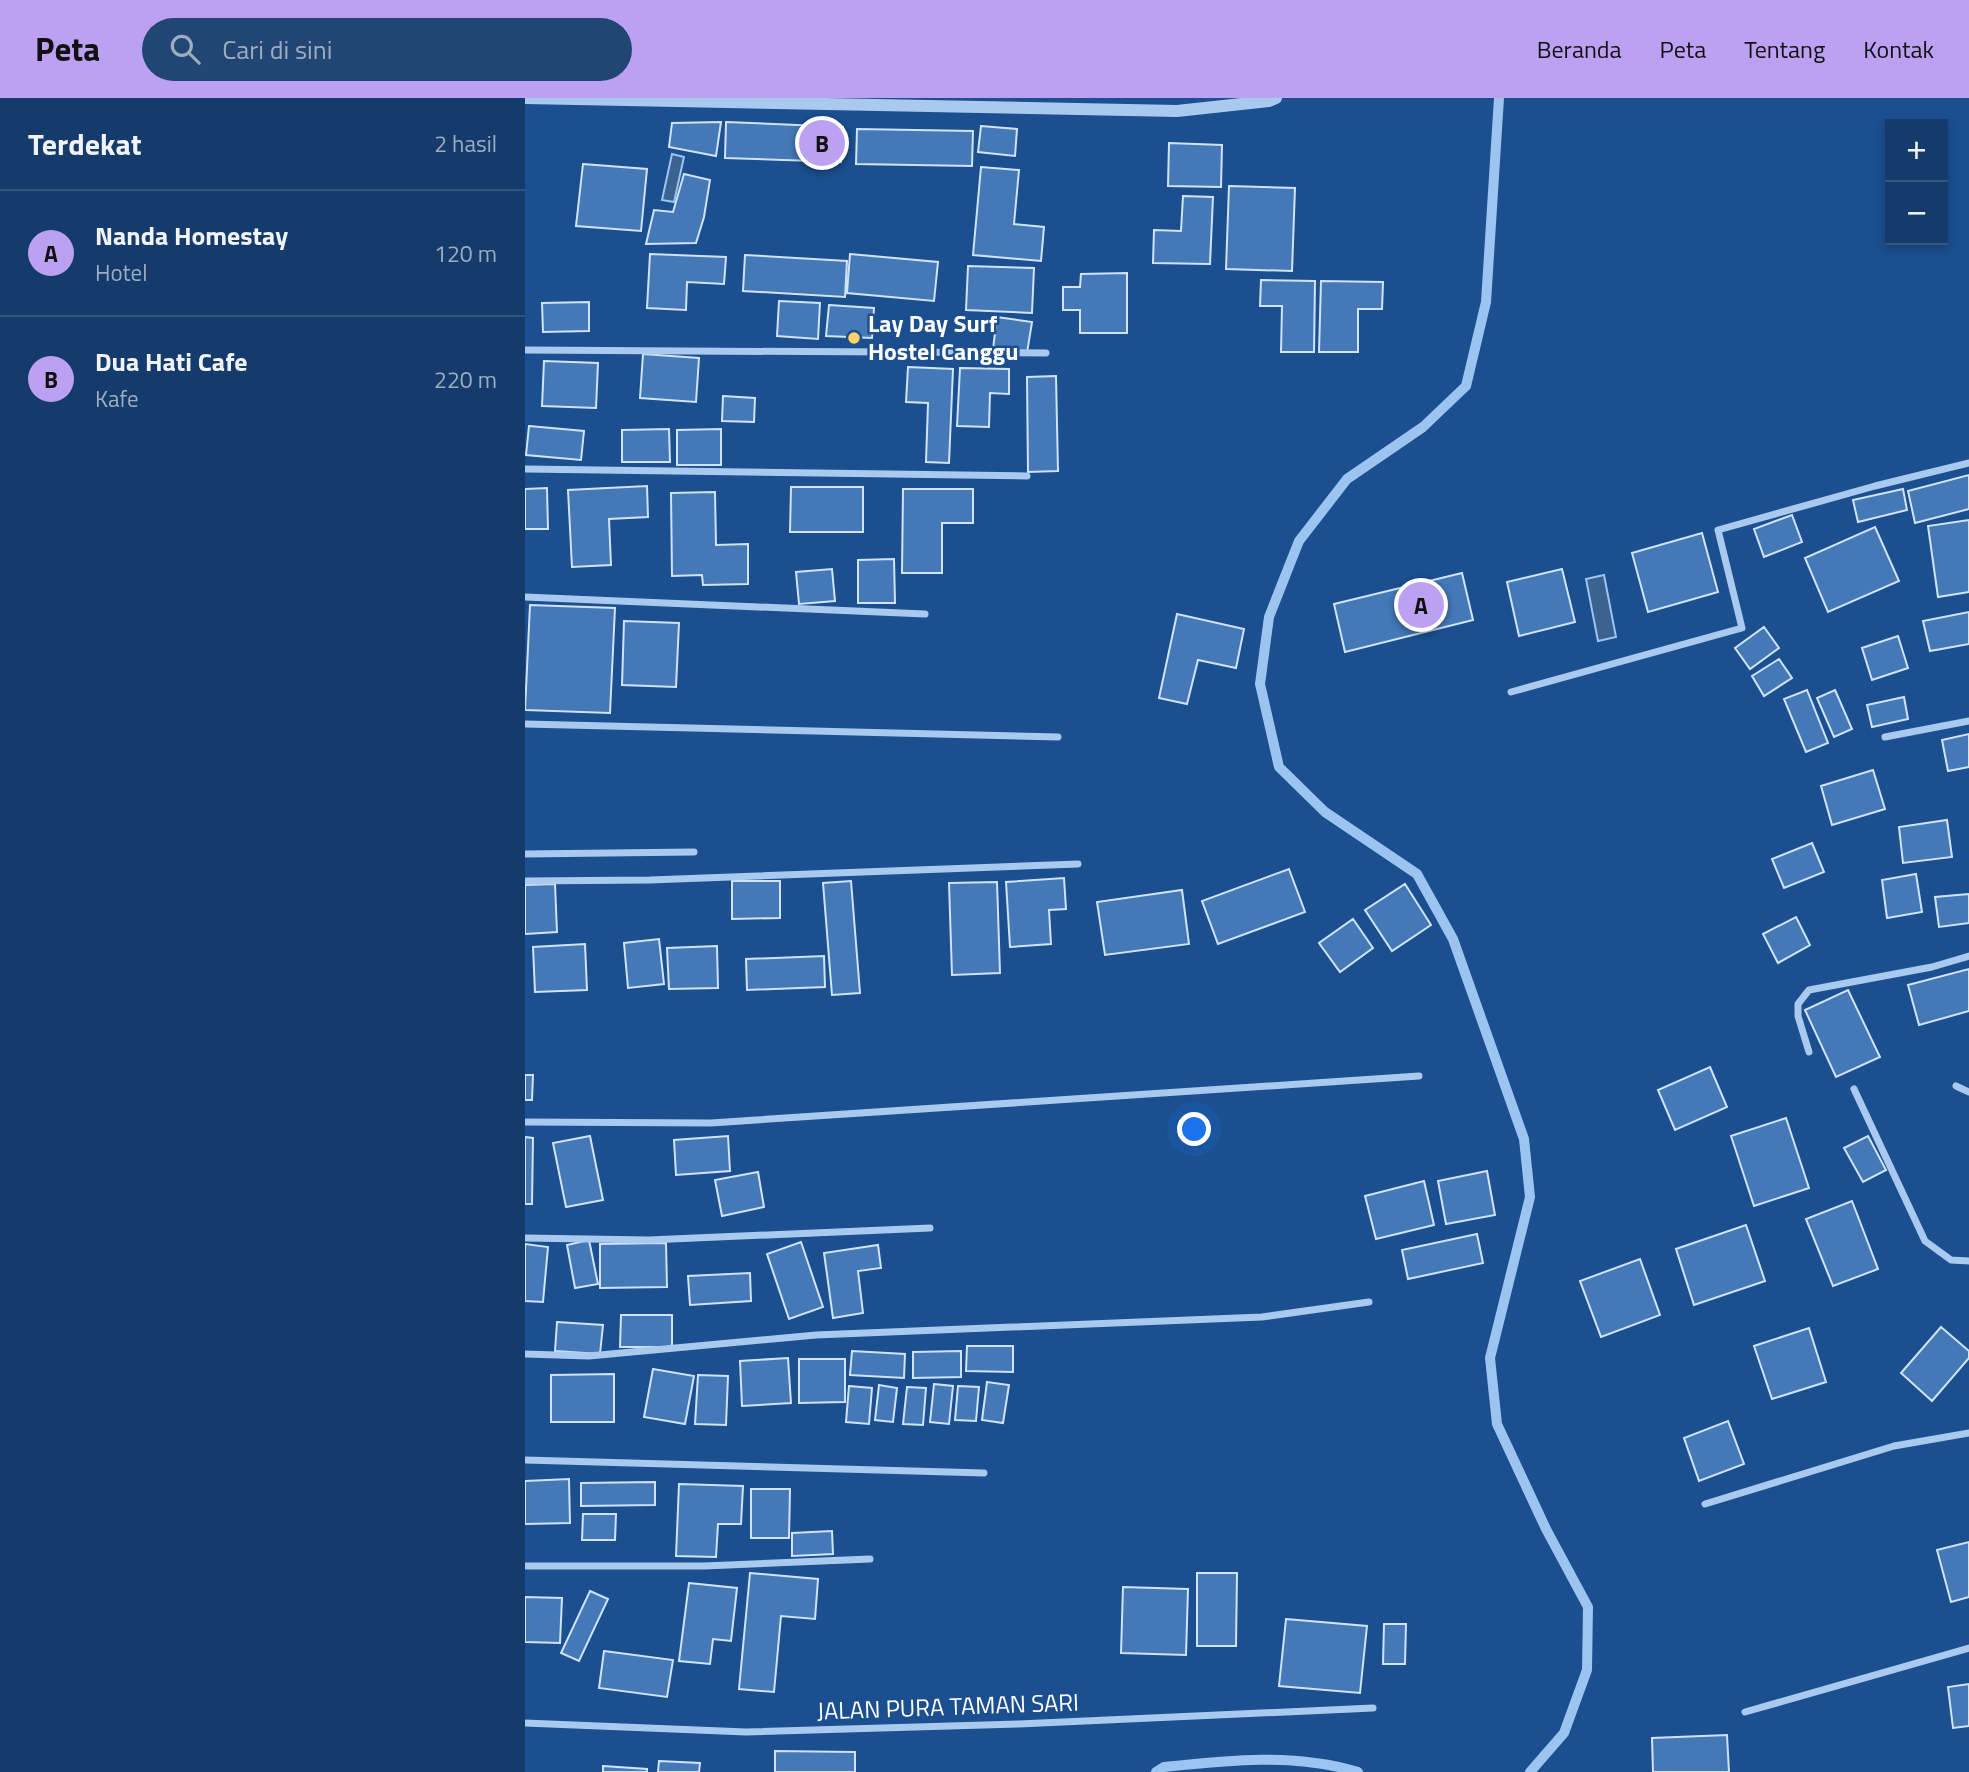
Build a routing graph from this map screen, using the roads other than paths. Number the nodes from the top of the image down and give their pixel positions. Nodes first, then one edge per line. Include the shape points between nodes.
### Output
1 (525, 98) edge
2 (1276, 98) edge
3 (525, 350) edge
4 (1046, 354) dead end
5 (1969, 463) edge
6 (525, 469) edge
7 (1027, 476) dead end
8 (525, 597) edge
9 (925, 614) dead end
10 (1511, 692) dead end
11 (1969, 721) edge
12 (525, 724) edge
13 (1058, 737) dead end
14 (1885, 737) dead end
15 (694, 852) dead end
16 (525, 854) edge
17 (1078, 864) dead end
18 (525, 881) edge
19 (1969, 956) edge
20 (1809, 1052) dead end
21 (1419, 1076) dead end
22 (1956, 1086) dead end
23 (1854, 1090) dead end
24 (1969, 1092) edge
25 (525, 1122) edge
26 (930, 1228) dead end
27 (525, 1238) edge
28 (1969, 1261) edge
29 (1369, 1302) dead end
30 (525, 1354) edge
31 (1969, 1433) edge
32 (525, 1460) edge
33 (984, 1473) dead end
34 (1705, 1504) dead end
35 (870, 1559) dead end
36 (525, 1566) edge
37 (1969, 1648) edge
38 (1373, 1708) dead end
39 (1745, 1712) dead end
40 (525, 1723) edge

1 - 2 street via 1177,111
3 - 4 street
5 - 10 street via 1718,530 1742,628
6 - 7 street
8 - 9 street
11 - 14 street
12 - 13 street
15 - 16 street
17 - 18 street
19 - 20 street via 1809,990 1798,1004 1798,1016
21 - 25 street via 711,1124
22 - 24 street
23 - 28 street via 1925,1241 1951,1260
26 - 27 street via 649,1240
29 - 30 street via 1262,1317 816,1335 589,1356
31 - 34 street via 1894,1446
32 - 33 street
35 - 36 street via 704,1566
37 - 39 street
38 - 40 street, JALAN PURA TAMAN SARI via 746,1732

